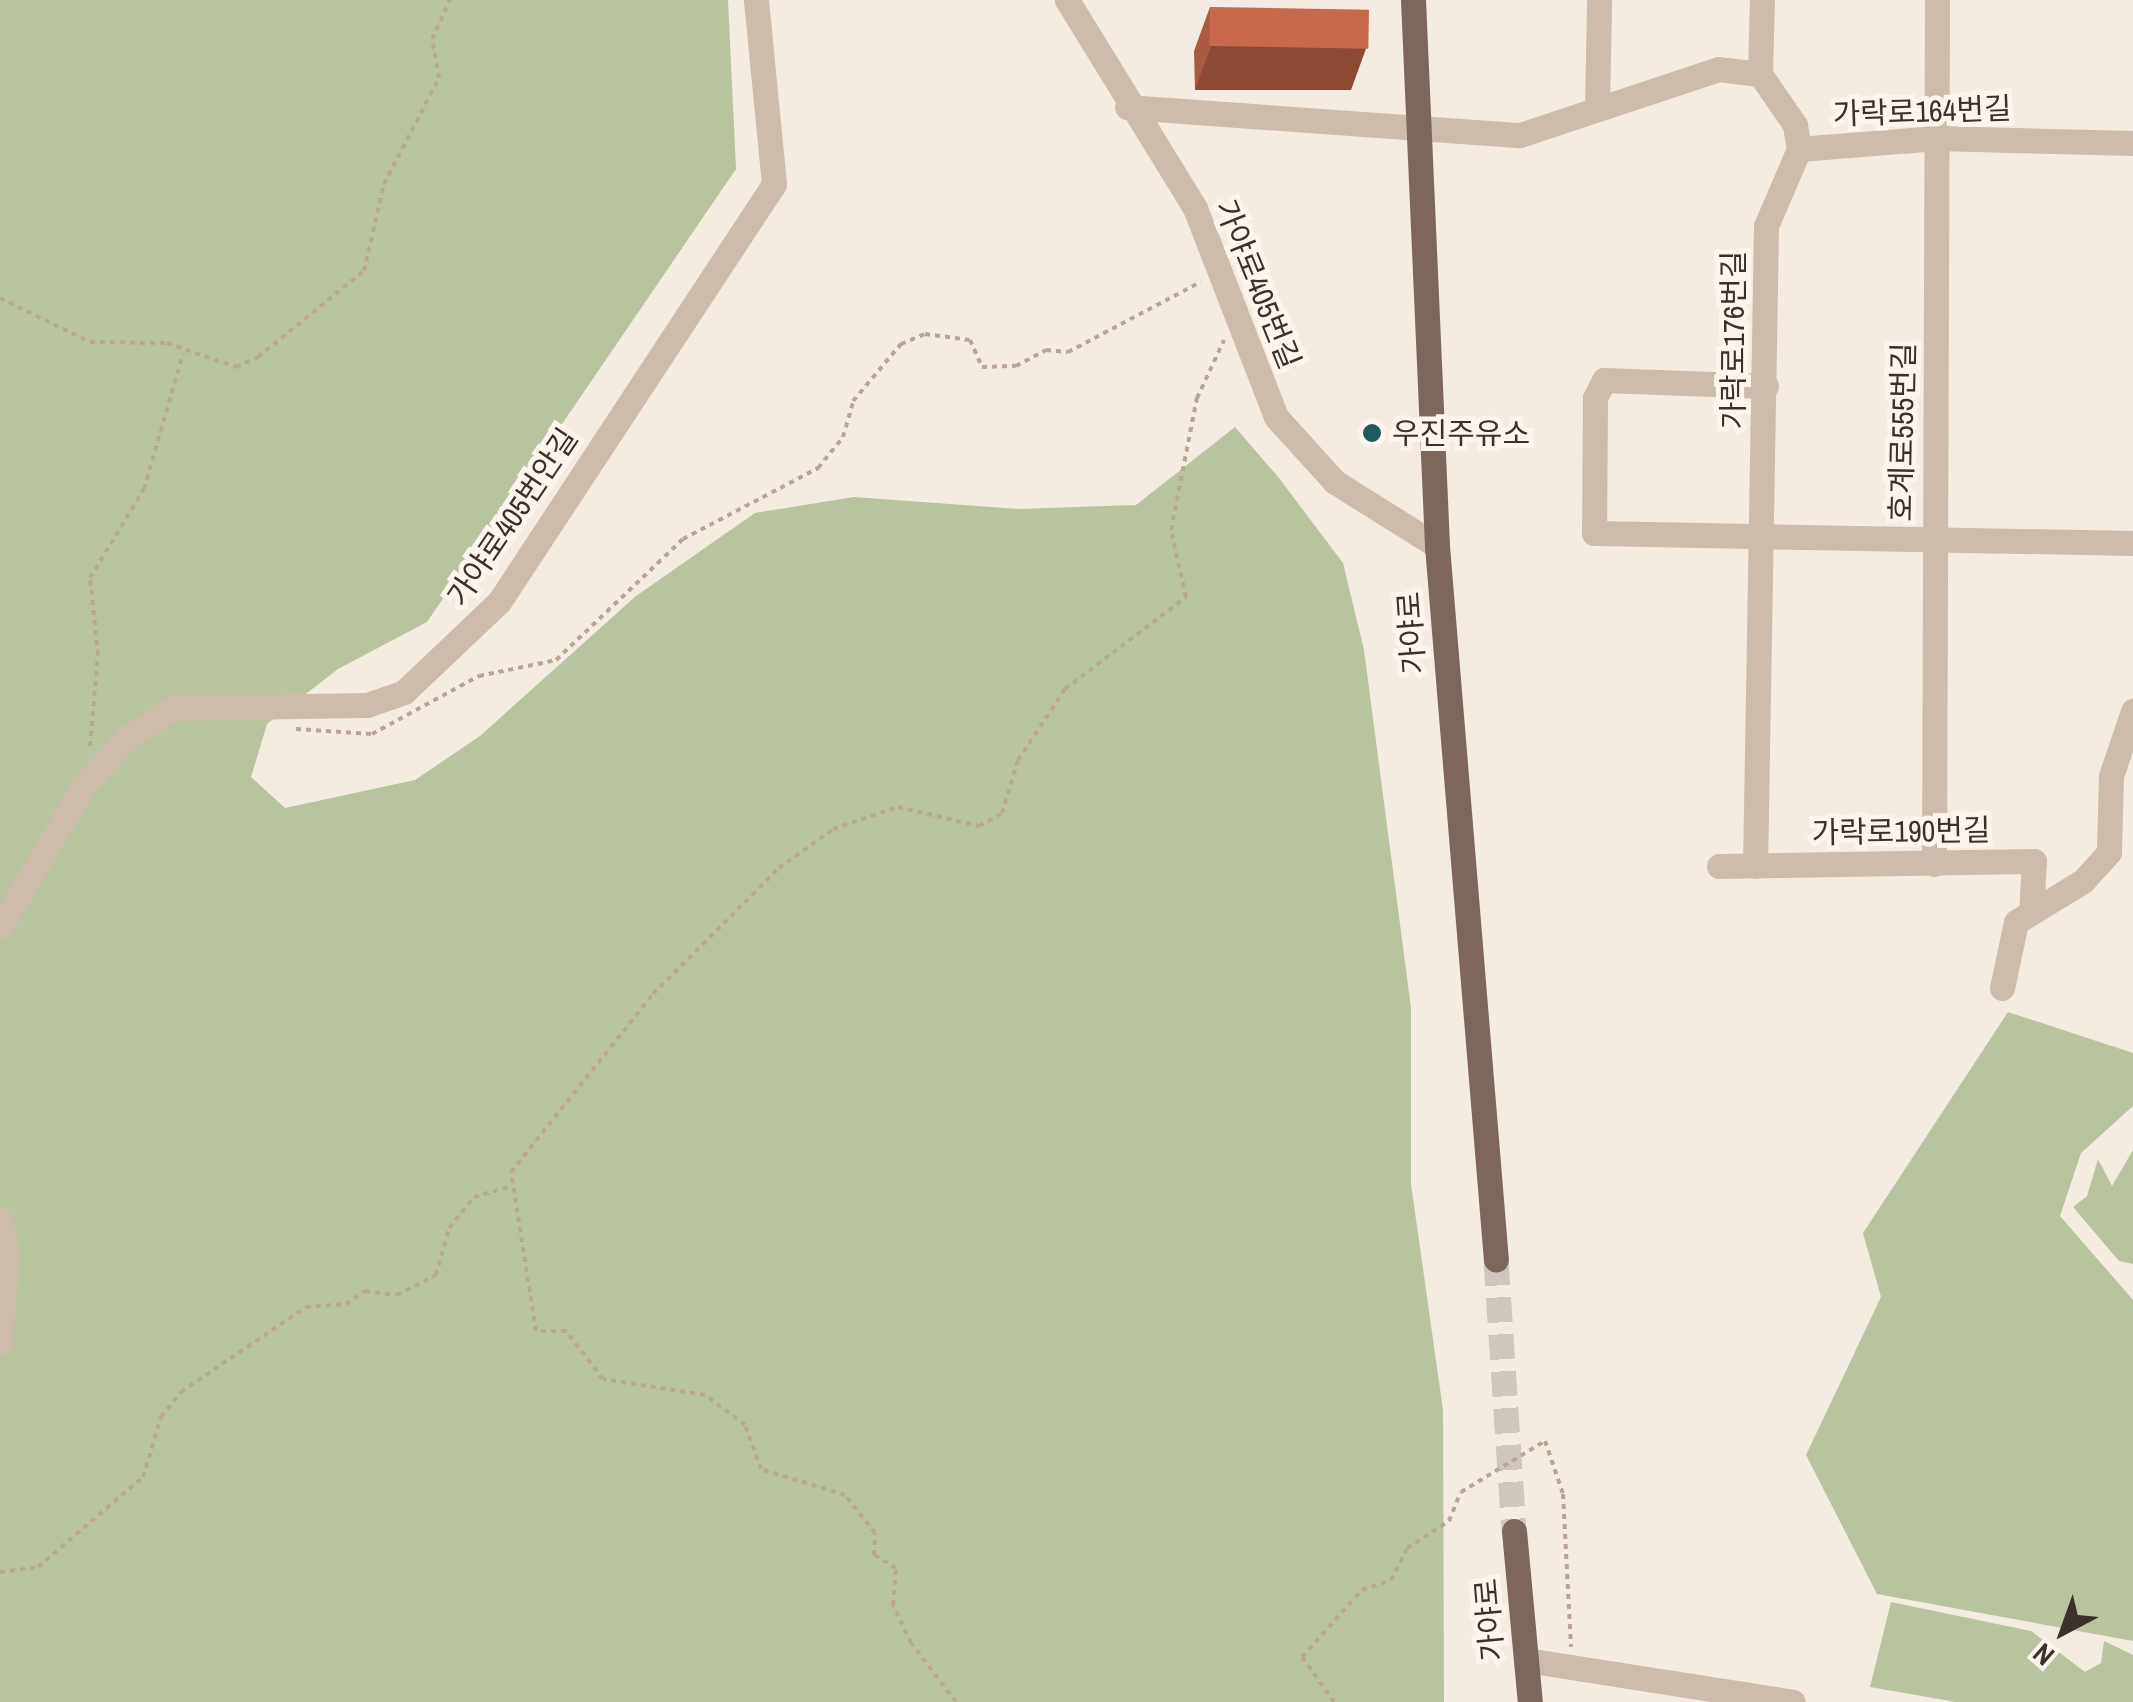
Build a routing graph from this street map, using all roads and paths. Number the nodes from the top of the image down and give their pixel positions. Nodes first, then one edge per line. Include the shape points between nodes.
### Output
1 (450, 0) edge
2 (756, 0) edge
3 (1067, 0) edge
4 (1413, 0) edge
5 (1599, 0) edge
6 (1762, 0) edge
7 (1938, 0) edge
8 (1760, 74) junction
9 (1127, 107) junction
10 (1597, 109) junction
11 (1416, 125) junction
12 (1937, 138) junction
13 (2133, 143) edge
14 (1799, 149) junction
15 (1221, 275) junction
16 (0, 298) edge
17 (1224, 322) dead end
18 (183, 354) junction
19 (1766, 386) junction
20 (1763, 540) junction
21 (1933, 542) junction
22 (2133, 543) edge
23 (1437, 546) junction
24 (516, 676) dead end
25 (2131, 716) edge
26 (84, 785) junction
27 (1934, 864) junction
28 (1718, 866) dead end
29 (1755, 866) junction
30 (2030, 912) junction
31 (0, 928) edge
32 (2002, 988) dead end
33 (509, 1187) junction
34 (0, 1220) edge
35 (1496, 1260) tunnel mouth
36 (0, 1344) edge
37 (1514, 1531) tunnel mouth
38 (0, 1572) edge
39 (1526, 1660) junction
40 (1572, 1667) junction
41 (956, 1702) edge
42 (1334, 1702) edge
43 (1530, 1702) edge
44 (1794, 1702) edge

1 - 18 path via 432,39 439,78 384,184 364,271 236,367
2 - 26 street, 가야로405번안길 via 774,184 467,641 404,692 367,705 173,708 128,738
3 - 9 street, 가야로405번길
4 - 11 main road, 가야로
5 - 10 street
6 - 8 street
7 - 12 street, 호계로555번길
8 - 10 street via 1718,70
8 - 14 street, 가락로164번길 via 1795,125
9 - 11 street
9 - 15 street, 가야로405번길 via 1196,208
10 - 11 street via 1520,134
11 - 23 main road, 가야로
12 - 13 street, 가락로164번길
12 - 14 street, 가락로164번길
12 - 21 street, 호계로555번길
14 - 19 street, 가락로176번길 via 1766,226
15 - 23 street, 가야로405번길 via 1276,417 1335,482
15 - 24 path via 1068,352 1046,350 1016,366 982,368 970,340 925,334 901,344 852,400 843,437 818,468 683,540 556,660
16 - 18 path via 90,342 167,343
17 - 33 path via 1170,530 1186,597 1065,689 1018,760 992,824 898,807 833,829 778,868 654,994 545,1140 517,1162
18 - 26 path via 144,489 90,578 98,655
19 - 20 street, 가락로176번길
19 - 20 street via 1604,380 1595,398 1594,533
20 - 21 street
20 - 29 street, 가락로176번길
21 - 22 street
21 - 27 street, 호계로555번길
23 - 35 main road, 가야로
25 - 30 street via 2112,776 2109,852 2083,882
26 - 31 street, 가야로405번안길
27 - 29 street, 가락로190번길
27 - 30 street, 가락로190번길 via 2034,862
28 - 29 street, 가락로190번길
30 - 32 street, 가락로190번길 via 2016,922
33 - 38 path via 474,1197 449,1228 436,1276 397,1295 365,1291 346,1304 306,1307 181,1392 161,1416 144,1476 38,1567
33 - 41 path via 536,1331 566,1330 603,1380 705,1395 745,1424 760,1469 845,1495 875,1533 874,1555 896,1568 893,1605 911,1642
34 - 36 street
37 - 39 main road, 가야로
39 - 40 street
39 - 43 main road, 가야로
40 - 42 path via 1564,1494 1545,1441 1462,1492 1449,1521 1407,1548 1391,1580 1362,1590 1302,1657
40 - 44 street

